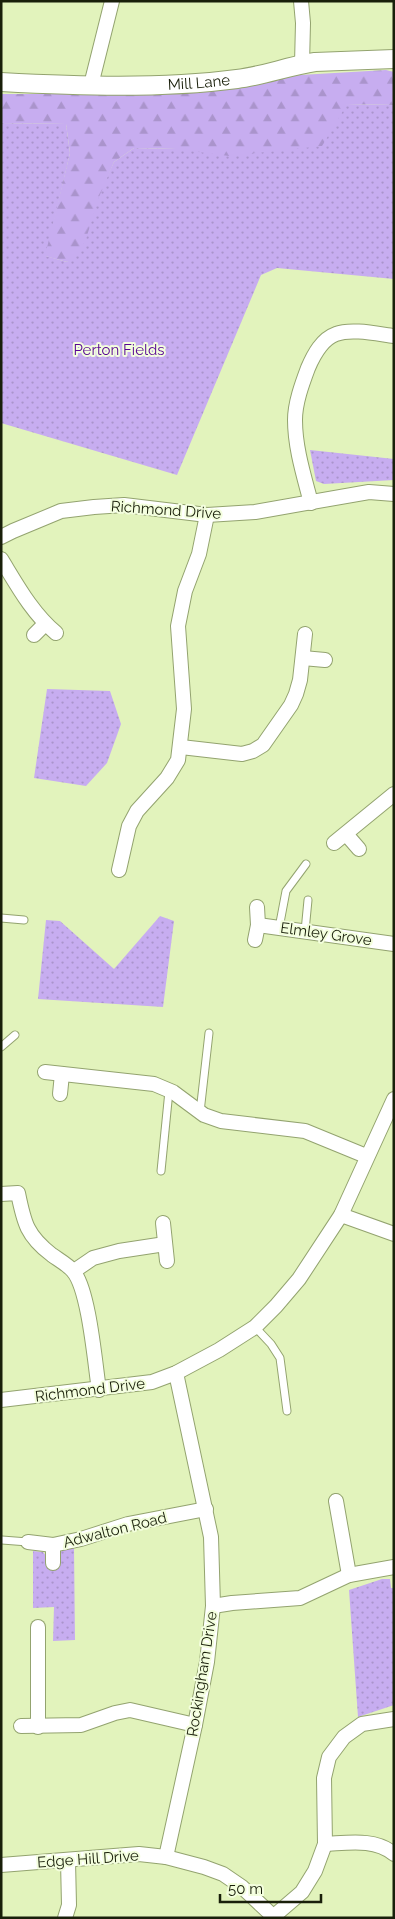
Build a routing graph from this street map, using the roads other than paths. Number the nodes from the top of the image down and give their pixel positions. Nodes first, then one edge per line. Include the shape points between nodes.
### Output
1 (112, 1) edge
2 (301, 1) edge
3 (394, 58) edge
4 (302, 64) junction
5 (1, 82) edge
6 (91, 85) junction
7 (394, 336) edge
8 (394, 494) edge
9 (311, 503) junction
10 (207, 515) junction
11 (1, 537) edge
12 (1, 559) edge
13 (45, 624) junction
14 (56, 633) dead end
15 (305, 634) dead end
16 (34, 635) dead end
17 (303, 658) junction
18 (326, 660) dead end
19 (181, 747) junction
20 (394, 794) edge
21 (359, 849) dead end
22 (306, 864) dead end
23 (119, 870) dead end
24 (308, 900) dead end
25 (257, 907) dead end
26 (1, 918) edge
27 (24, 920) dead end
28 (258, 925) junction
29 (279, 928) junction
30 (305, 931) junction
31 (256, 940) dead end
32 (394, 944) edge
33 (209, 1033) dead end
34 (15, 1035) dead end
35 (1, 1047) edge
36 (46, 1072) dead end
37 (62, 1074) junction
38 (168, 1090) junction
39 (60, 1094) dead end
40 (394, 1099) edge
41 (200, 1112) junction
42 (366, 1156) junction
43 (161, 1172) dead end
44 (1, 1194) edge
45 (340, 1215) junction
46 (163, 1223) dead end
47 (394, 1234) edge
48 (165, 1244) junction
49 (167, 1261) dead end
50 (74, 1271) junction
51 (255, 1327) junction
52 (176, 1373) junction
53 (99, 1390) junction
54 (1, 1400) edge
55 (287, 1412) dead end
56 (336, 1501) dead end
57 (206, 1509) junction
58 (2, 1540) edge
59 (28, 1542) joint
60 (53, 1545) junction
61 (54, 1563) dead end
62 (392, 1569) edge
63 (349, 1575) junction
64 (213, 1606) junction
65 (38, 1627) dead end
66 (394, 1719) edge
67 (195, 1725) junction
68 (21, 1726) dead end
69 (38, 1727) junction
70 (326, 1844) junction
71 (394, 1854) edge
72 (166, 1856) junction
73 (68, 1861) junction
74 (1, 1865) edge
75 (275, 1917) edge
76 (64, 1918) edge

1 - 6 street
2 - 4 street
3 - 4 street, Mill Lane
4 - 6 street, Mill Lane via 235,80
5 - 6 street, Mill Lane
7 - 9 street via 338,333 324,340 312,359 301,386 294,418 299,456
8 - 9 street, Richmond Drive via 368,492
9 - 10 street, Richmond Drive via 255,512
10 - 11 street, Richmond Drive via 124,505 94,506 61,511
10 - 19 street via 178,626 184,709
12 - 13 street
13 - 14 street
13 - 16 street
15 - 17 street
17 - 18 street
17 - 19 street via 300,680 291,705 263,745 242,754
19 - 23 street via 178,760 167,778 137,811 129,826
20 - 21 street via 340,839
22 - 29 lane via 286,891
24 - 30 lane
25 - 28 street, Elmley Grove
26 - 27 lane
28 - 29 street, Elmley Grove
28 - 31 street, Elmley Grove
29 - 30 street, Elmley Grove
30 - 32 street, Elmley Grove
33 - 41 lane
34 - 35 lane
36 - 37 street
37 - 38 street via 154,1084
37 - 39 street
38 - 41 street
38 - 43 lane
40 - 42 street, Richmond Drive
41 - 42 street via 221,1121 305,1131
42 - 45 street, Richmond Drive
44 - 50 street via 18,1193 28,1231
45 - 47 street
45 - 51 street, Richmond Drive via 299,1279
46 - 48 street
48 - 49 street
48 - 50 street via 93,1258
50 - 53 street via 85,1296
51 - 52 street, Richmond Drive
51 - 55 lane via 280,1358
52 - 53 street, Richmond Drive via 152,1382
52 - 57 street, Rockingham Drive
53 - 54 street, Richmond Drive
56 - 63 street
57 - 60 street, Adwalton Road via 128,1524
57 - 64 street, Rockingham Drive via 211,1537
58 - 59 lane
59 - 60 street, Adwalton Road
60 - 61 street, Adwalton Road
62 - 63 street
63 - 64 street via 300,1598
64 - 67 street, Rockingham Drive
65 - 69 street
66 - 70 street via 362,1724 344,1737 330,1757 324,1778
67 - 69 street via 130,1710 81,1725
67 - 72 street, Rockingham Drive
68 - 69 street
70 - 71 street via 368,1843
70 - 75 street via 302,1892
72 - 73 street, Edge Hill Drive via 139,1854
72 - 75 street, Edge Hill Drive via 223,1874 242,1886
73 - 74 street, Edge Hill Drive
73 - 76 street via 69,1904

